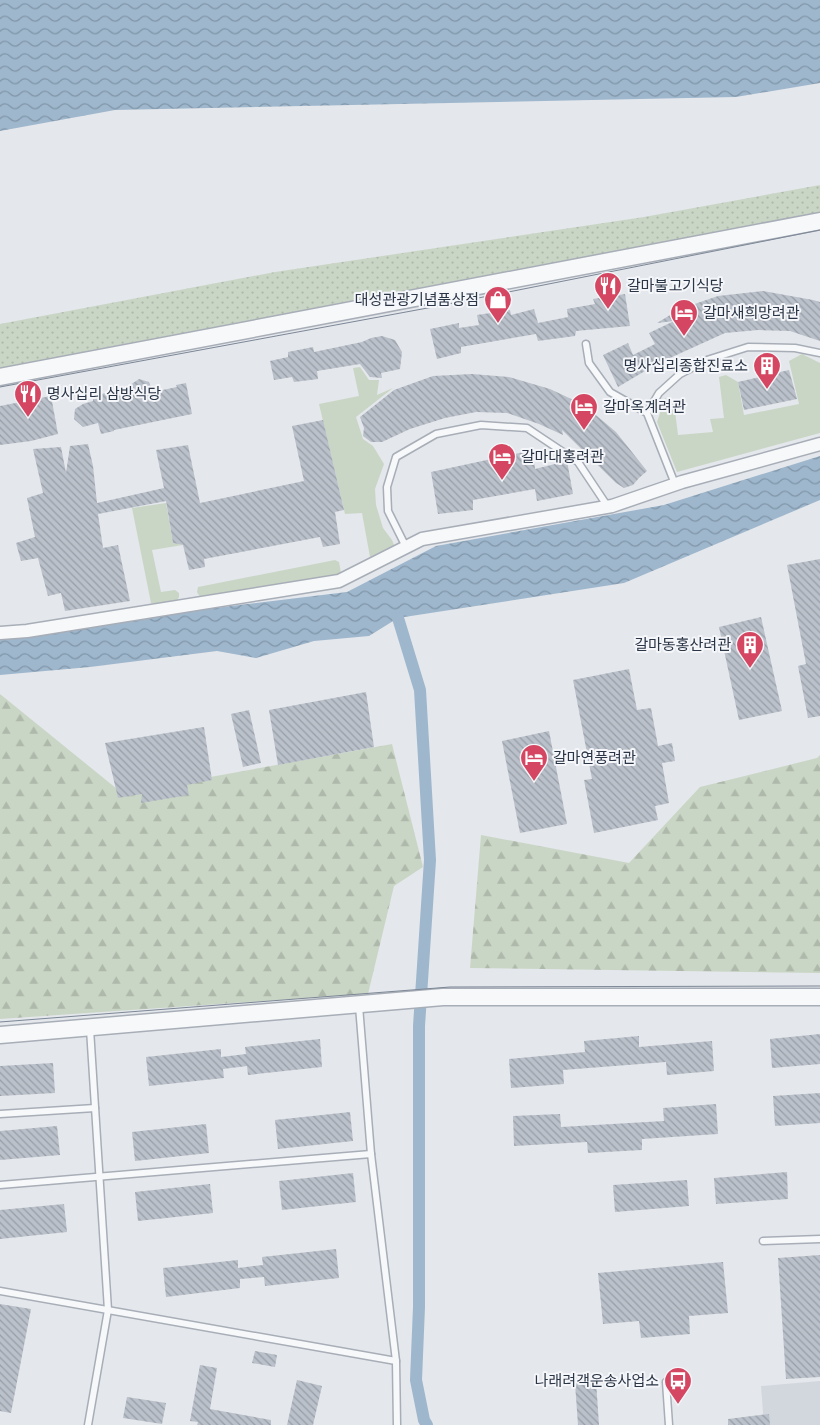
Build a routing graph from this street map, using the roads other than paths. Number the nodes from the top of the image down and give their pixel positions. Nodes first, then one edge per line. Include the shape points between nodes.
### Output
1 (820, 221) edge
2 (586, 344) dead end
3 (820, 353) edge
4 (0, 378) edge
5 (647, 413) junction
6 (820, 444) edge
7 (675, 484) junction
8 (608, 507) junction
9 (406, 547) junction
10 (0, 633) edge
11 (820, 997) edge
12 (359, 1005) junction
13 (90, 1028) junction
14 (0, 1035) edge
15 (95, 1108) junction
16 (0, 1114) edge
17 (371, 1154) junction
18 (100, 1176) junction
19 (0, 1184) edge
20 (820, 1239) edge
21 (763, 1241) dead end
22 (0, 1291) edge
23 (108, 1310) junction
24 (396, 1361) junction
25 (666, 1382) dead end
26 (88, 1425) edge
27 (397, 1425) edge
28 (669, 1425) edge

1 - 4 street
2 - 5 lane via 589,364 610,392
3 - 5 lane via 795,348 748,346 707,360 680,374 659,393
5 - 7 lane
6 - 7 street
7 - 8 street
8 - 9 street via 422,539
8 - 9 lane via 578,462 528,428 481,425 454,430 436,434 396,457 387,487 388,511
9 - 10 street via 339,580
11 - 12 street via 443,997
12 - 13 street
12 - 17 lane
13 - 14 street
13 - 15 lane
15 - 16 lane
15 - 18 lane
17 - 18 lane
17 - 24 lane
18 - 19 lane
18 - 23 lane
20 - 21 lane
22 - 23 lane
23 - 24 lane
23 - 26 lane
24 - 27 lane
25 - 28 lane

